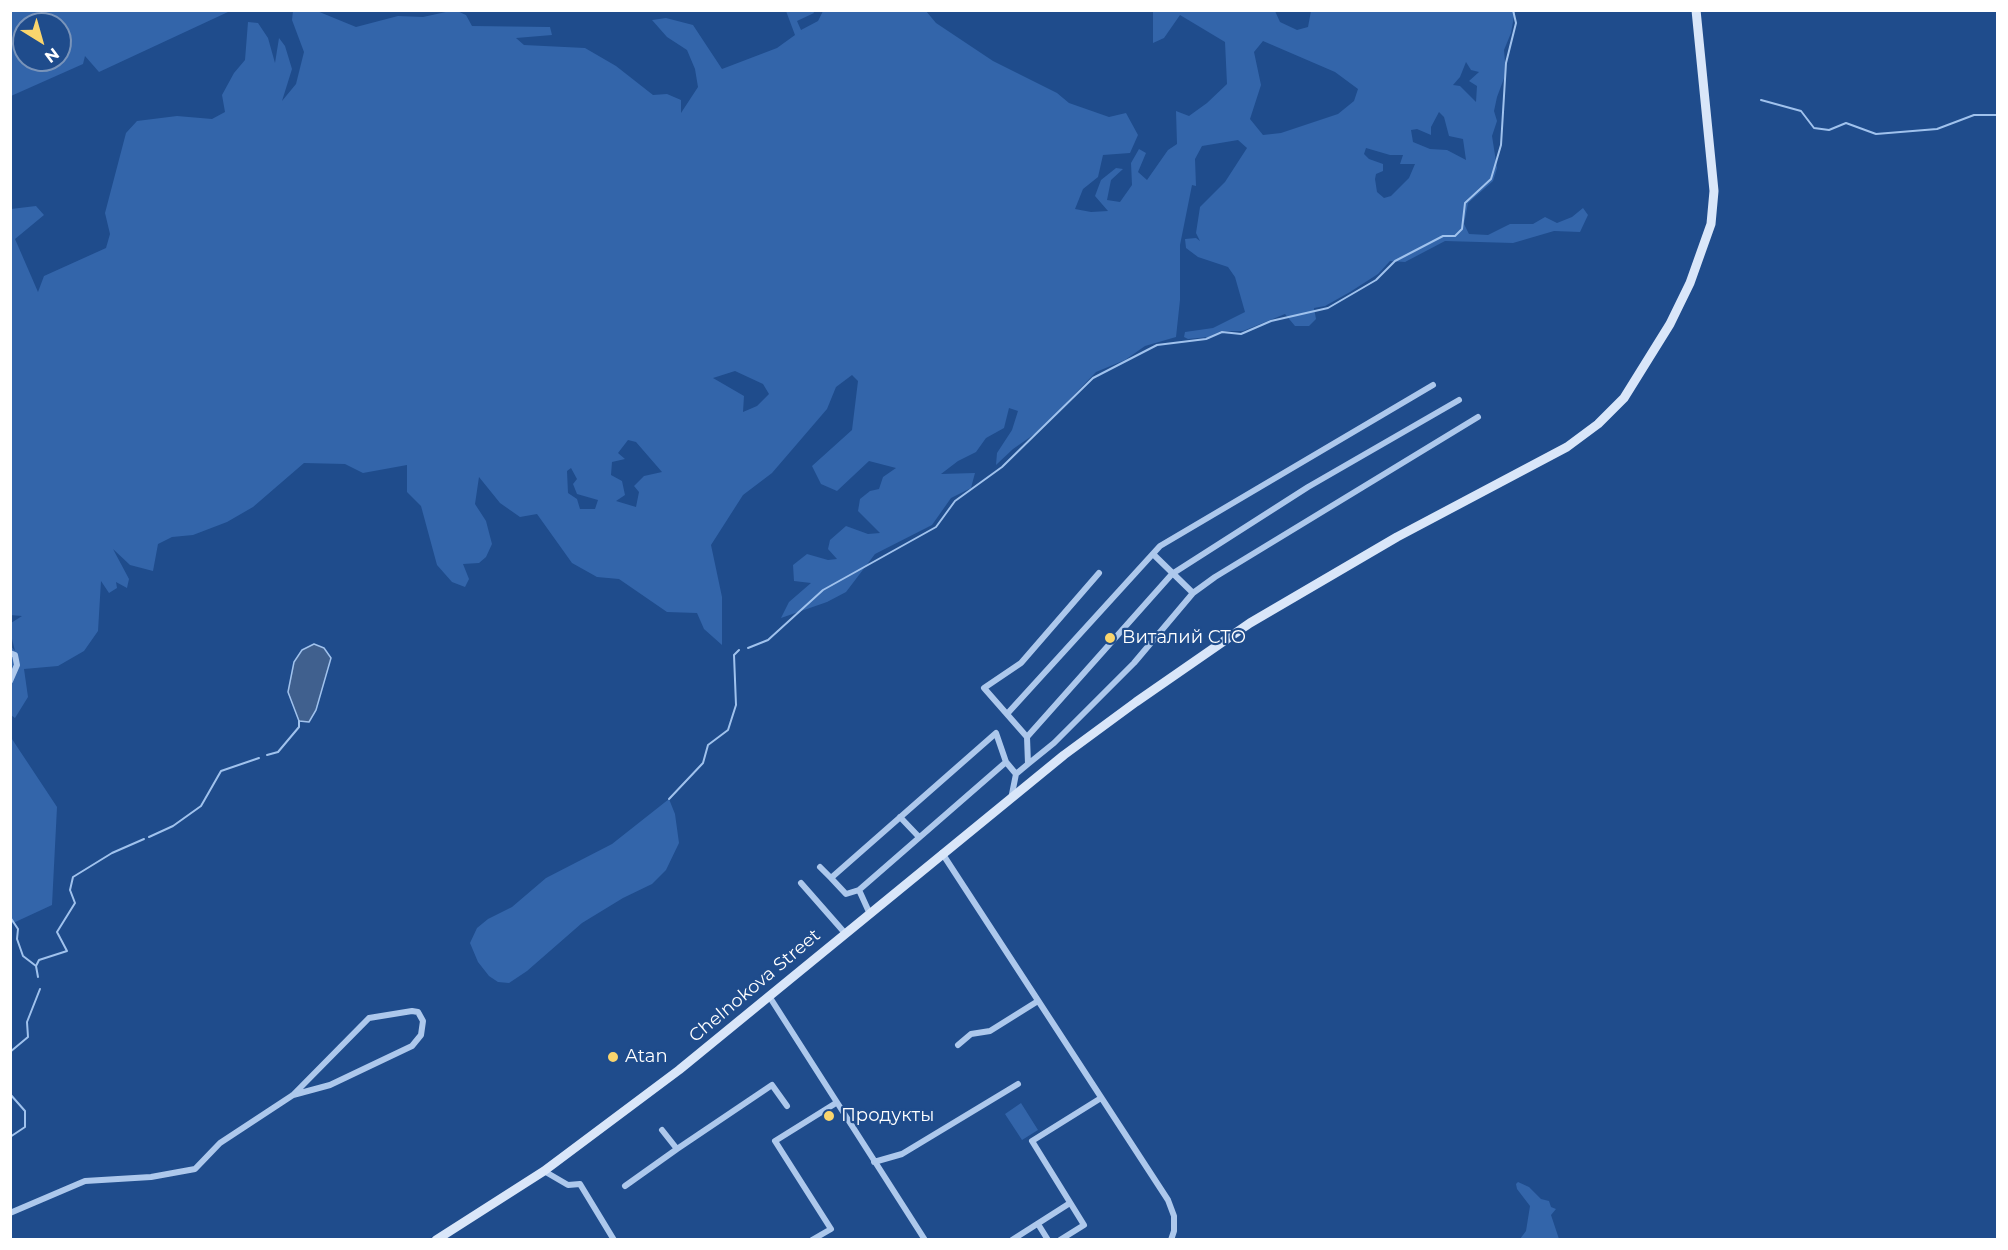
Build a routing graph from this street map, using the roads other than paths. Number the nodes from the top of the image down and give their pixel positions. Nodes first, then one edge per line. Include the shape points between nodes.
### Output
1 (1696, 10) edge
2 (1433, 385) dead end
3 (1458, 400) dead end
4 (1478, 417) dead end
5 (1153, 554) junction
6 (1099, 573) dead end
7 (1172, 574) junction
8 (1193, 593) junction
9 (10, 647) edge
10 (13, 654) edge
11 (10, 681) edge
12 (1007, 714) junction
13 (1027, 736) junction
14 (1006, 762) junction
15 (1028, 764) junction
16 (1016, 774) junction
17 (1011, 800) junction
18 (900, 817) junction
19 (920, 837) junction
20 (942, 853) junction
21 (820, 867) dead end
22 (831, 878) junction
23 (801, 883) dead end
24 (858, 890) junction
25 (869, 912) junction
26 (844, 932) junction
27 (769, 996) junction
28 (1038, 1001) junction
29 (958, 1045) dead end
30 (1018, 1084) dead end
31 (293, 1095) junction
32 (1101, 1098) junction
33 (836, 1103) junction
34 (787, 1106) dead end
35 (662, 1130) dead end
36 (677, 1149) junction
37 (874, 1162) junction
38 (544, 1172) junction
39 (625, 1186) dead end
40 (1070, 1203) junction
41 (10, 1213) edge
42 (1038, 1224) junction
43 (436, 1239) edge
44 (614, 1239) edge
45 (812, 1239) edge
46 (925, 1239) edge
47 (1012, 1239) edge
48 (1048, 1239) edge
49 (1060, 1239) edge
50 (1171, 1239) edge

1 - 17 main road, Chelnokova Street via 1714,190 1711,224 1670,324 1624,398 1567,447 1397,537 1250,623 1064,755
2 - 5 street via 1160,546
3 - 7 street via 1308,487
4 - 8 street
5 - 7 street
5 - 12 street
6 - 12 street via 1021,663 984,688
7 - 8 street
7 - 13 street
8 - 15 street via 1134,663
9 - 10 street
10 - 11 street via 16,666
12 - 13 street
13 - 15 street
14 - 16 street
14 - 18 street via 996,733
14 - 19 street
15 - 16 street
16 - 17 street
17 - 20 main road, Chelnokova Street
18 - 19 street
18 - 22 street
19 - 24 street
20 - 25 main road, Chelnokova Street
20 - 28 street
21 - 22 street
22 - 24 street via 846,894
23 - 26 street
24 - 25 street
25 - 26 main road, Chelnokova Street
26 - 27 main road, Chelnokova Street
27 - 33 street
27 - 38 main road, Chelnokova Street
28 - 29 street via 990,1031 971,1034
28 - 32 street
30 - 37 street via 902,1154
31 - 31 street via 369,1018 418,1012 423,1021 421,1035 412,1046 330,1085
31 - 41 street via 220,1143 195,1169 151,1177 85,1181
32 - 40 street via 1032,1141
32 - 50 street via 1168,1200 1174,1216
33 - 37 street
33 - 45 street via 775,1141 831,1228
34 - 36 street via 772,1085
35 - 36 street
36 - 39 street
37 - 46 street
38 - 43 main road, Chelnokova Street
38 - 44 street via 568,1185 580,1184
40 - 42 street
40 - 49 street via 1084,1225
42 - 47 street
42 - 48 street

